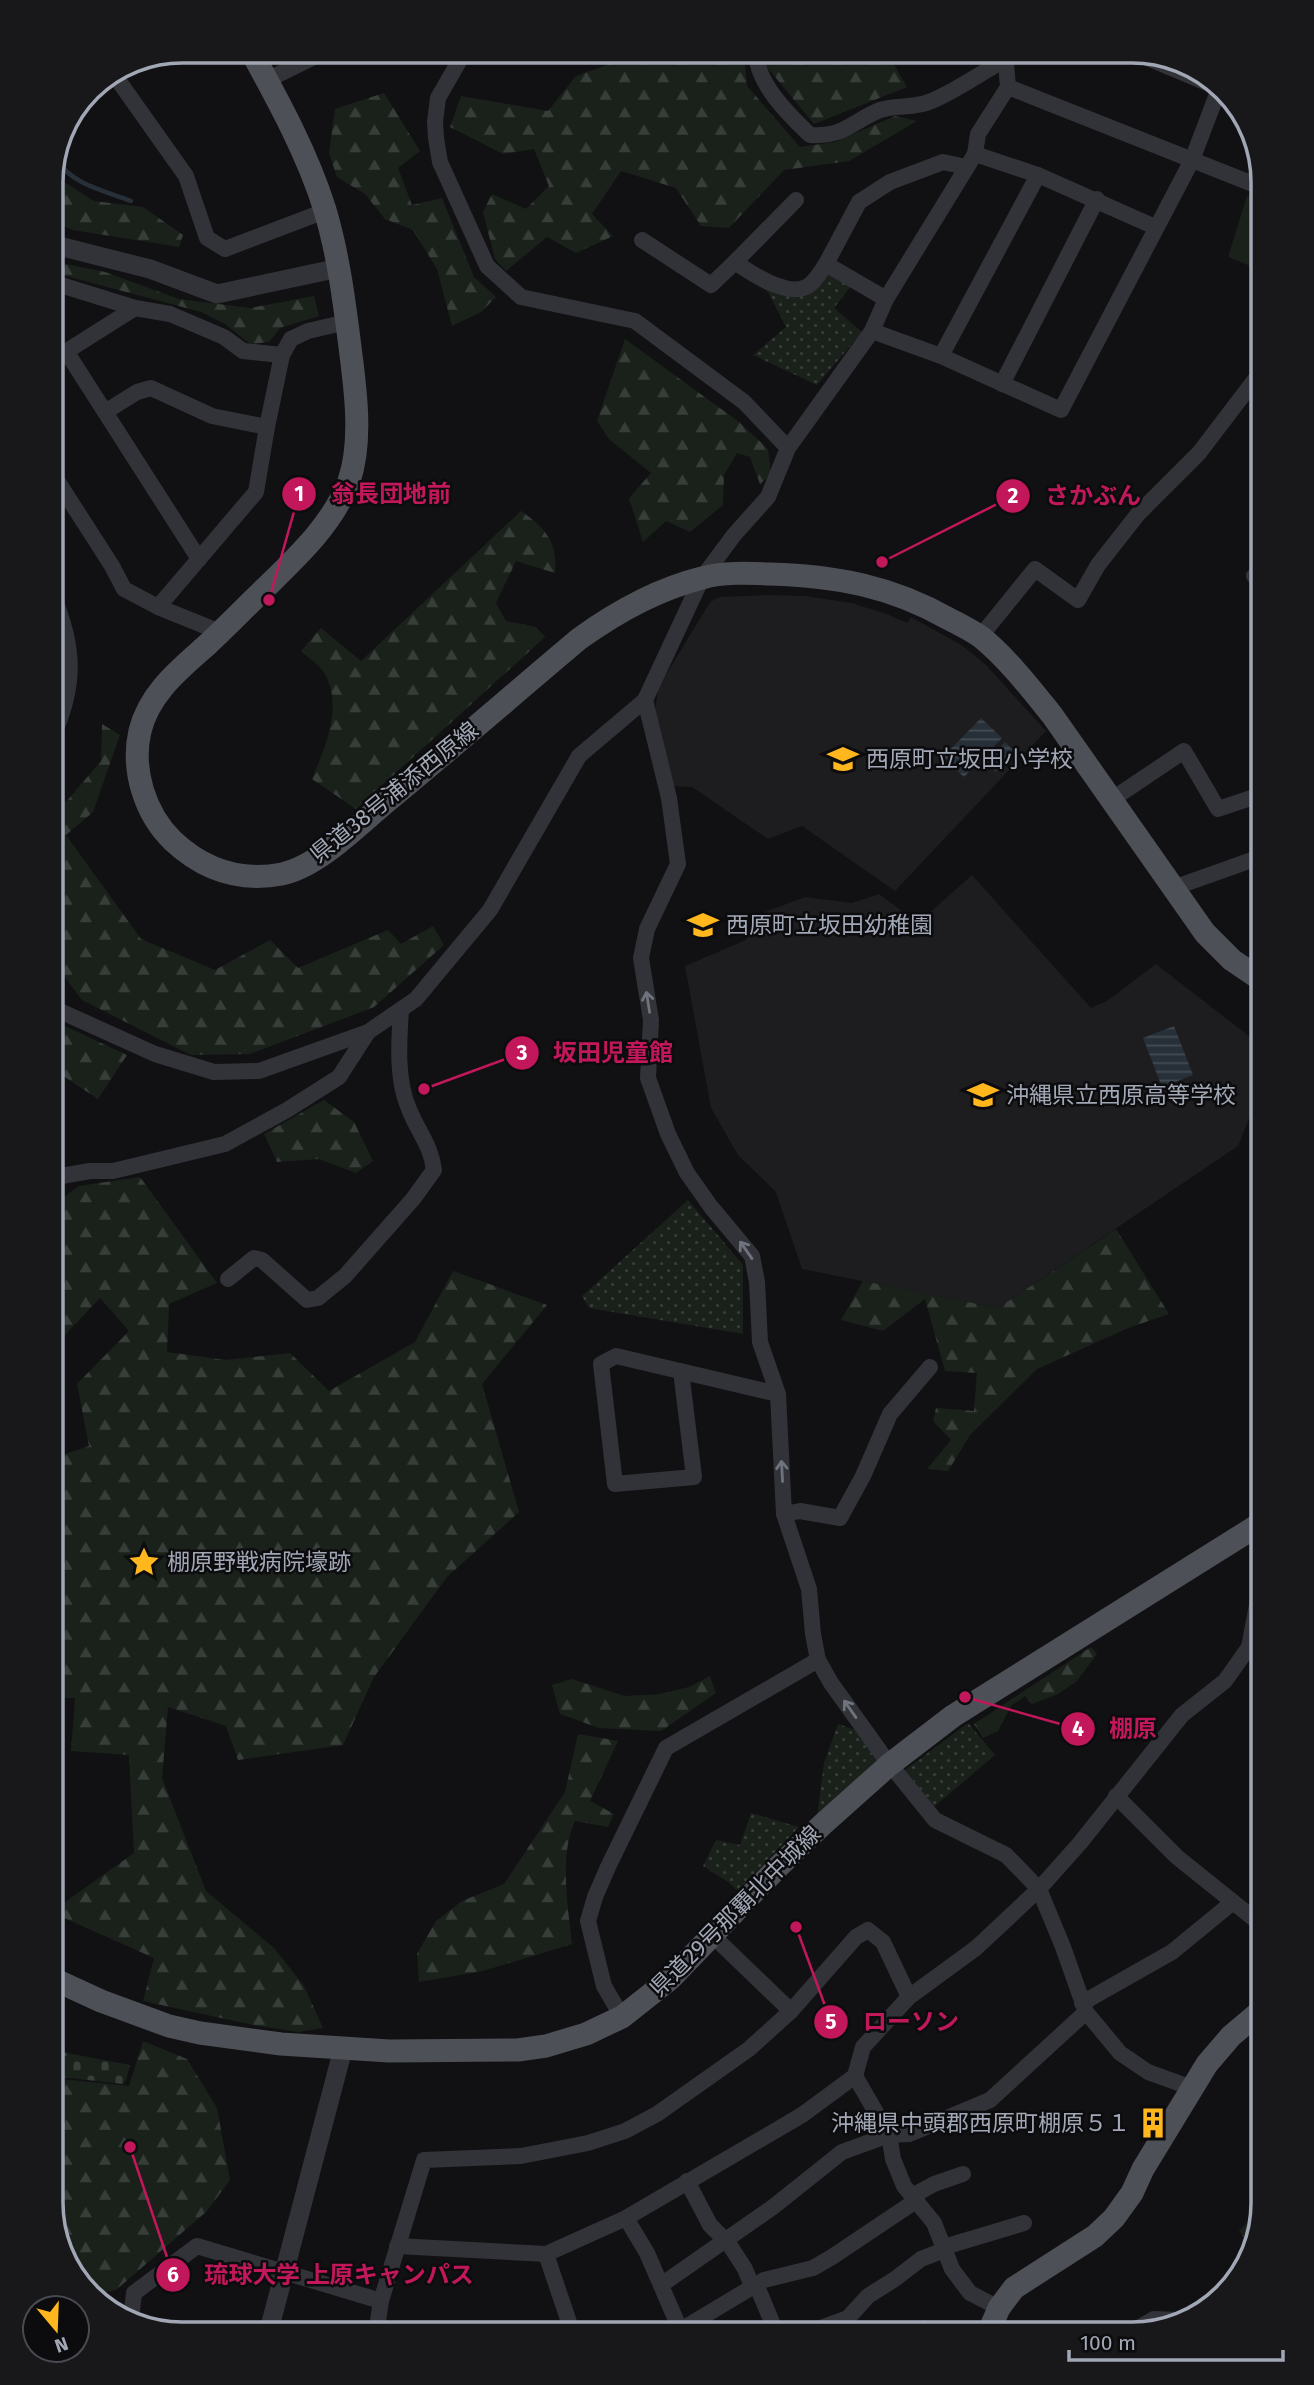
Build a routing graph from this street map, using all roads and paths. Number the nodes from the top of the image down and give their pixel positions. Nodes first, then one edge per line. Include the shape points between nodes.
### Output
1 (258, 63) edge
2 (302, 63) edge
3 (458, 63) edge
4 (756, 63) edge
5 (992, 63) edge
6 (1006, 63) edge
7 (267, 80) junction
8 (119, 81) edge
9 (1008, 87) junction
10 (1215, 96) edge
11 (1192, 160) junction
12 (970, 161) junction
13 (1038, 175) junction
14 (1251, 183) edge
15 (796, 200) dead end
16 (1097, 200) junction
17 (325, 211) junction
18 (1155, 227) junction
19 (642, 240) dead end
20 (63, 247) edge
21 (735, 262) junction
22 (826, 264) junction
23 (339, 268) junction
24 (63, 286) edge
25 (886, 299) junction
26 (135, 308) junction
27 (347, 322) junction
28 (872, 331) junction
29 (66, 351) junction
30 (63, 353) edge
31 (282, 355) junction
32 (941, 356) junction
33 (1002, 384) junction
34 (1251, 385) edge
35 (105, 412) junction
36 (267, 427) junction
37 (788, 448) junction
38 (63, 490) edge
39 (199, 559) junction
40 (702, 578) junction
41 (158, 607) junction
42 (63, 625) edge
43 (220, 632) junction
44 (980, 637) junction
45 (645, 700) junction
46 (63, 705) edge
47 (1251, 798) edge
48 (1111, 800) junction
49 (1251, 860) edge
50 (1174, 888) junction
51 (1251, 972) edge
52 (401, 1010) junction
53 (63, 1012) edge
54 (368, 1031) junction
55 (63, 1176) edge
56 (228, 1279) dead end
57 (930, 1367) dead end
58 (681, 1371) junction
59 (778, 1394) junction
60 (785, 1514) junction
61 (1251, 1530) edge
62 (1251, 1637) edge
63 (818, 1660) junction
64 (890, 1765) junction
65 (1116, 1796) junction
66 (1039, 1889) junction
67 (1233, 1902) junction
68 (1251, 1916) edge
69 (713, 1936) junction
70 (63, 1984) edge
71 (909, 1997) junction
72 (1084, 2007) junction
73 (791, 2011) junction
74 (622, 2017) junction
75 (1251, 2017) edge
76 (343, 2049) junction
77 (855, 2076) junction
78 (1192, 2088) junction
79 (889, 2135) junction
80 (963, 2174) dead end
81 (687, 2181) junction
82 (916, 2198) junction
83 (626, 2218) junction
84 (1024, 2224) dead end
85 (725, 2240) junction
86 (397, 2246) junction
87 (944, 2247) junction
88 (546, 2254) junction
89 (285, 2272) junction
90 (661, 2285) junction
91 (754, 2285) junction
92 (381, 2301) junction
93 (999, 2308) junction
94 (132, 2311) edge
95 (271, 2322) edge
96 (378, 2322) edge
97 (569, 2322) edge
98 (675, 2322) edge
99 (696, 2322) edge
100 (771, 2322) edge
101 (837, 2322) edge
102 (993, 2322) edge

1 - 7 main road, 県道38号浦添西原線
2 - 7 street
3 - 37 street via 438,98 436,138 440,162 487,266 521,297 635,321 744,402
4 - 5 street via 796,121 810,135 829,136 886,108 928,103
6 - 9 street
7 - 17 main road, 県道38号浦添西原線
8 - 17 street via 186,176 207,238 225,249
9 - 11 street
9 - 12 street via 978,134
10 - 11 street
11 - 14 street
11 - 18 street
12 - 13 street
12 - 22 street via 943,162 890,182 859,202
12 - 25 street
13 - 16 street
13 - 32 street
15 - 21 street
16 - 18 street
16 - 33 street
17 - 23 main road, 県道38号浦添西原線
18 - 33 street via 1062,410
19 - 21 street via 711,285
20 - 23 street via 150,269 217,294
21 - 22 street via 762,281 792,289 815,281
22 - 25 street
23 - 27 main road, 県道38号浦添西原線
24 - 26 street
25 - 28 street
26 - 29 street
26 - 31 street via 170,314 224,337 243,351
27 - 31 street via 291,339
27 - 43 main road, 県道38号浦添西原線 via 358,423 350,478 333,514 314,538
28 - 32 street
28 - 37 street
29 - 30 street
29 - 35 street
31 - 36 street
32 - 33 street
34 - 44 street via 1199,453 1138,514 1077,600 1035,569
35 - 36 street via 151,388 212,416
35 - 39 street
36 - 39 street via 256,492
37 - 40 street via 768,497
38 - 41 street via 124,589
39 - 41 street
40 - 43 main road, 県道38号浦添西原線 via 603,622 318,856 285,873 256,877 224,874 186,853 152,815 142,789 138,758 145,715 164,684
40 - 44 main road, 県道38号浦添西原線 via 757,573 858,582 929,607
40 - 45 street
41 - 43 street
42 - 46 street via 69,654
44 - 48 main road, 県道38号浦添西原線 via 1052,715
45 - 52 street via 579,756 490,910 416,999
59 -> 45 street via 760,1342 752,1256 687,1173 648,1078 651,1020 641,958 647,929 678,864 669,798
47 - 48 street via 1217,809 1184,751
48 - 50 main road, 県道38号浦添西原線
49 - 50 street
50 - 51 main road, 県道38号浦添西原線 via 1205,933 1231,960
52 - 54 street
52 - 56 street via 402,1080 408,1107 432,1152 434,1170 345,1276 318,1298 307,1300 254,1258
53 - 54 street via 155,1054 214,1072 259,1071
54 - 55 street via 339,1077 225,1143 113,1171
57 - 60 street via 890,1414 840,1518 800,1511
58 - 58 street via 616,1356 601,1364 615,1484 694,1476
58 - 59 street
60 -> 59 street
60 - 63 street via 809,1589
61 - 64 main road, 県道29号那覇北中城線 via 964,1709
62 - 65 street via 1225,1681 1182,1715
64 -> 63 street
63 - 74 street via 666,1748 608,1867 588,1921 604,1986
64 - 66 street via 935,1820 1006,1855
64 - 69 main road, 県道29号那覇北中城線 via 779,1866
65 - 66 street
65 - 67 street via 1177,1857
66 - 71 street via 976,1948
66 - 72 street
67 - 68 street
67 - 72 street via 1172,1952
69 - 73 street
69 - 74 main road, 県道29号那覇北中城線 via 670,1979
70 - 76 main road, 県道29号那覇北中城線 via 169,2026
71 - 73 street via 883,1942 868,1930 856,1937
71 - 77 street via 863,2048
72 - 78 street via 1120,2053 1148,2072
72 - 79 street via 990,2100 909,2134
73 - 86 street via 749,2049 625,2131 522,2155 425,2160
74 - 76 main road, 県道29号那覇北中城線 via 566,2041 518,2050
75 - 78 main road via 1219,2049
76 - 89 street
77 - 79 street
77 - 81 street via 802,2115
78 - 93 main road via 1114,2218 1095,2236 1014,2288
79 - 82 street via 904,2186
79 - 85 street via 842,2152
80 - 82 street via 934,2184
81 - 83 street
81 - 85 street via 710,2225
82 - 87 street via 934,2222
82 - 91 street via 823,2263
83 - 88 street
83 - 90 street
84 - 87 street
85 - 90 street
85 - 91 street
86 - 88 street
86 - 92 street
87 - 93 street via 952,2269 970,2293
87 - 101 street
88 - 97 street
89 - 92 street
89 - 94 street via 197,2246 134,2293
89 - 95 street
90 - 98 street
91 - 99 street
91 - 100 street
92 - 96 street
93 - 102 main road

